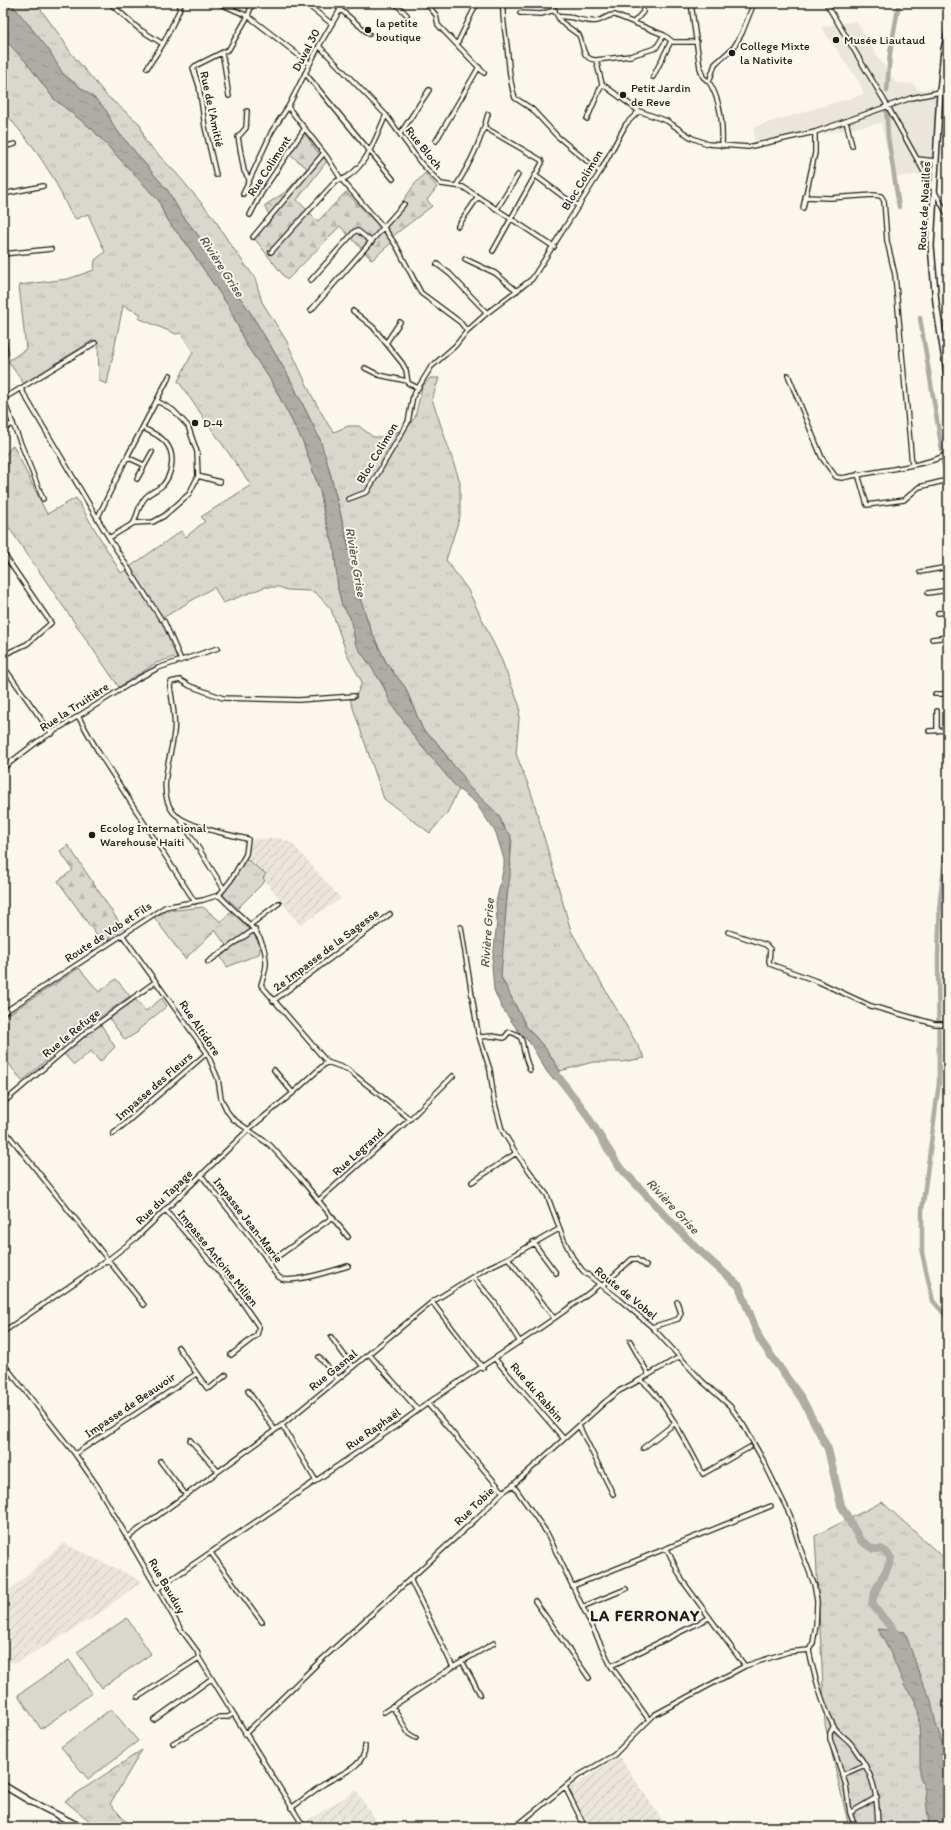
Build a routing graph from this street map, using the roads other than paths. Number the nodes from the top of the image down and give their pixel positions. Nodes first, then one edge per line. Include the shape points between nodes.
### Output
1 (181, 3) edge
2 (218, 3) edge
3 (252, 3) edge
4 (305, 3) edge
5 (333, 3) edge
6 (344, 3) edge
7 (395, 3) edge
8 (426, 3) edge
9 (477, 3) edge
10 (503, 3) edge
11 (550, 3) edge
12 (643, 3) edge
13 (691, 3) edge
14 (754, 3) edge
15 (826, 3) edge
16 (112, 4) edge
17 (341, 9) junction
18 (554, 10) junction
19 (520, 14) dead end
20 (248, 16) junction
21 (407, 16) dead end
22 (558, 17) junction
23 (634, 22) junction
24 (332, 24) junction
25 (948, 33) edge
26 (369, 34) dead end
27 (664, 35) junction
28 (671, 41) junction
29 (697, 42) junction
30 (163, 44) junction
31 (457, 44) junction
32 (319, 46) junction
33 (222, 54) junction
34 (594, 60) junction
35 (310, 64) junction
36 (478, 67) junction
37 (147, 68) dead end
38 (305, 73) junction
39 (484, 73) dead end
40 (653, 77) dead end
41 (709, 82) junction
42 (602, 84) junction
43 (429, 90) dead end
44 (940, 92) junction
45 (229, 96) dead end
46 (887, 105) junction
47 (288, 107) junction
48 (247, 111) dead end
49 (639, 111) junction
50 (386, 114) junction
51 (488, 114) dead end
52 (587, 119) dead end
53 (846, 121) junction
54 (305, 128) junction
55 (484, 128) junction
56 (815, 132) junction
57 (400, 134) junction
58 (436, 141) dead end
59 (15, 144) dead end
60 (722, 146) junction
61 (852, 146) dead end
62 (3, 147) edge
63 (369, 152) junction
64 (324, 153) junction
65 (917, 159) junction
66 (936, 161) junction
67 (600, 172) junction
68 (518, 174) dead end
69 (216, 175) dead end
70 (536, 176) junction
71 (249, 179) junction
72 (341, 179) junction
73 (393, 179) dead end
74 (42, 186) dead end
75 (456, 186) junction
76 (934, 191) junction
77 (3, 194) edge
78 (243, 194) dead end
79 (478, 197) junction
80 (805, 197) junction
81 (404, 204) dead end
82 (579, 206) junction
83 (802, 208) dead end
84 (497, 209) junction
85 (250, 215) dead end
86 (948, 216) edge
87 (512, 219) junction
88 (458, 226) dead end
89 (384, 228) junction
90 (253, 236) dead end
91 (372, 242) junction
92 (554, 247) junction
93 (51, 249) dead end
94 (493, 251) dead end
95 (271, 252) dead end
96 (3, 254) edge
97 (465, 259) dead end
98 (437, 264) dead end
99 (310, 280) dead end
100 (517, 291) junction
101 (311, 310) dead end
102 (353, 311) dead end
103 (487, 313) junction
104 (400, 322) dead end
105 (466, 331) junction
106 (3, 334) edge
107 (95, 343) dead end
108 (386, 343) junction
109 (3, 358) edge
110 (365, 368) dead end
111 (170, 375) dead end
112 (788, 375) dead end
113 (948, 380) edge
114 (407, 381) junction
115 (418, 388) junction
116 (21, 389) junction
117 (3, 399) edge
118 (157, 401) junction
119 (13, 424) junction
120 (142, 428) junction
121 (3, 430) edge
122 (152, 452) dead end
123 (948, 453) edge
124 (127, 457) junction
125 (144, 465) junction
126 (912, 465) junction
127 (858, 474) junction
128 (198, 476) junction
129 (137, 479) dead end
130 (948, 480) edge
131 (220, 482) dead end
132 (348, 498) dead end
133 (43, 499) dead end
134 (97, 520) junction
135 (134, 523) junction
136 (109, 538) junction
137 (3, 553) edge
138 (948, 567) edge
139 (920, 572) dead end
140 (948, 590) edge
141 (928, 593) dead end
142 (948, 612) edge
143 (938, 613) dead end
144 (948, 637) edge
145 (932, 639) dead end
146 (218, 648) dead end
147 (3, 655) edge
148 (181, 660) junction
149 (3, 666) edge
150 (935, 694) dead end
151 (948, 694) edge
152 (354, 696) dead end
153 (937, 711) dead end
154 (78, 716) junction
155 (937, 730) junction
156 (948, 730) edge
157 (929, 731) dead end
158 (52, 734) junction
159 (3, 768) edge
160 (178, 816) junction
161 (224, 889) junction
162 (219, 895) junction
163 (195, 902) junction
164 (279, 902) dead end
165 (390, 914) dead end
166 (250, 925) junction
167 (461, 927) dead end
168 (255, 930) junction
169 (728, 932) dead end
170 (122, 936) junction
171 (208, 962) dead end
172 (155, 982) junction
173 (273, 1001) junction
174 (3, 1013) edge
175 (948, 1024) edge
176 (480, 1037) junction
177 (207, 1053) junction
178 (327, 1062) junction
179 (274, 1070) dead end
180 (530, 1070) dead end
181 (453, 1076) dead end
182 (294, 1093) junction
183 (3, 1103) edge
184 (410, 1119) junction
185 (3, 1128) edge
186 (249, 1129) junction
187 (113, 1134) dead end
188 (516, 1152) junction
189 (201, 1175) junction
190 (472, 1182) dead end
191 (319, 1200) junction
192 (165, 1209) junction
193 (333, 1217) junction
194 (559, 1229) junction
195 (348, 1237) dead end
196 (533, 1242) junction
197 (508, 1258) junction
198 (109, 1259) junction
199 (270, 1262) junction
200 (348, 1266) dead end
201 (646, 1266) dead end
202 (556, 1273) dead end
203 (473, 1277) junction
204 (601, 1285) junction
205 (432, 1302) junction
206 (678, 1302) dead end
207 (144, 1305) dead end
208 (554, 1318) junction
209 (652, 1327) junction
210 (3, 1332) edge
211 (330, 1337) dead end
212 (630, 1341) dead end
213 (520, 1342) junction
214 (178, 1347) dead end
215 (369, 1354) junction
216 (231, 1355) dead end
217 (319, 1357) dead end
218 (679, 1357) junction
219 (495, 1359) junction
220 (3, 1363) edge
221 (353, 1367) junction
222 (482, 1368) junction
223 (196, 1374) junction
224 (226, 1375) dead end
225 (649, 1375) junction
226 (338, 1380) junction
227 (640, 1380) junction
228 (248, 1391) dead end
229 (427, 1404) junction
230 (418, 1410) junction
231 (674, 1424) junction
232 (282, 1425) junction
233 (579, 1426) junction
234 (275, 1430) junction
235 (564, 1439) junction
236 (190, 1440) dead end
237 (750, 1447) dead end
238 (643, 1448) dead end
239 (75, 1454) junction
240 (160, 1461) dead end
241 (218, 1472) junction
242 (316, 1481) junction
243 (513, 1485) junction
244 (503, 1492) junction
245 (613, 1494) dead end
246 (186, 1495) junction
247 (771, 1506) dead end
248 (127, 1538) junction
249 (667, 1549) junction
250 (211, 1553) junction
251 (410, 1579) junction
252 (573, 1586) junction
253 (157, 1589) junction
254 (626, 1589) dead end
255 (535, 1601) dead end
256 (582, 1607) junction
257 (709, 1618) junction
258 (262, 1622) dead end
259 (494, 1642) dead end
260 (809, 1650) junction
261 (199, 1658) junction
262 (462, 1661) junction
263 (612, 1666) junction
264 (745, 1666) junction
265 (453, 1667) junction
266 (589, 1678) dead end
267 (211, 1679) junction
268 (480, 1694) dead end
269 (138, 1697) dead end
270 (392, 1706) junction
271 (384, 1712) dead end
272 (233, 1714) junction
273 (154, 1720) dead end
274 (649, 1720) junction
275 (833, 1727) junction
276 (245, 1734) junction
277 (416, 1738) dead end
278 (173, 1743) dead end
279 (365, 1746) dead end
280 (865, 1765) junction
281 (842, 1775) junction
282 (3, 1785) edge
283 (565, 1787) junction
284 (877, 1797) junction
285 (292, 1808) junction
286 (850, 1813) junction
287 (81, 1827) edge
288 (304, 1827) edge
289 (515, 1827) edge
290 (585, 1827) edge
291 (855, 1827) edge
292 (878, 1827) edge

1 - 30 street
2 - 20 street
3 - 20 street, Rue de l'Amitié
4 - 24 street
5 - 17 street
6 - 17 street, Duval 30
7 - 21 street
8 - 31 street via 436,15 438,24
9 - 31 street
10 - 67 street via 502,17 509,79 518,101 532,109 557,136
11 - 18 street
12 - 23 street via 643,12
13 - 29 street
14 - 41 street via 734,47 715,64
15 - 46 street
16 - 30 street via 140,29
17 - 24 street, Duval 30
17 - 26 street
18 - 19 street via 541,14
18 - 22 street
20 - 33 street, Rue de l'Amitié via 229,49
20 - 35 street
22 - 23 street via 596,21 611,14
22 - 34 street via 564,26 579,35 582,50 586,56
23 - 27 street
24 - 32 street, Duval 30
25 - 44 street, Route de Noailles
27 - 28 street
27 - 34 street via 656,48 630,56
28 - 29 street
28 - 40 street
29 - 41 street via 700,68 703,77
30 - 37 street
31 - 36 street
32 - 35 street, Duval 30
32 - 50 street, Rue Bloch
33 - 45 street
33 - 69 street, Rue de l'Amitié via 193,68 199,86
34 - 42 street
35 - 38 street, Duval 30
36 - 39 street
36 - 58 street
38 - 47 street, Duval 30
38 - 63 street
41 - 60 street via 719,106
42 - 49 street
42 - 52 street
43 - 57 street
44 - 46 street
44 - 66 street, Route de Noailles
46 - 53 street
46 - 65 street
47 - 54 street
47 - 71 street, Duval 30 via 272,131
48 - 71 street via 247,126 238,137 244,171
49 - 60 street via 667,121 692,138
49 - 67 street, Bloc Colimon via 626,124
50 - 57 street, Rue Bloch
50 - 63 street
51 - 55 street
53 - 56 street
53 - 61 street
54 - 64 street
54 - 85 street, Rue Colimont via 262,192
55 - 70 street via 542,162
55 - 75 street via 474,156
56 - 60 street via 748,147
56 - 80 street via 815,153
57 - 75 street, Rue Bloch via 420,162 442,184
59 - 62 street
63 - 72 street via 361,164
63 - 73 street
64 - 72 street
64 - 90 street
65 - 66 street
65 - 76 street
66 - 76 street, Route de Noailles
67 - 82 street, Bloc Colimon
68 - 84 street
70 - 82 street
70 - 87 street
71 - 78 street, Duval 30
72 - 89 street
72 - 95 street via 335,182
74 - 77 street
75 - 79 street, Rue Bloch via 463,187
76 - 86 street
76 - 113 street, Route de Noailles via 932,269
79 - 84 street, Rue Bloch
79 - 88 street
80 - 83 street
80 - 126 street via 874,195 884,200 887,241 894,275
81 - 89 street
82 - 92 street, Bloc Colimon
84 - 87 street, Rue Bloch
87 - 92 street, Rue Bloch
87 - 94 street
89 - 91 street
89 - 105 street via 397,247 420,293 460,322
91 - 99 street via 355,231
91 - 101 street
92 - 100 street, Bloc Colimon via 532,279
93 - 96 street
97 - 100 street via 495,273
98 - 103 street
100 - 103 street, Bloc Colimon
102 - 108 street via 373,327
103 - 105 street, Bloc Colimon
104 - 108 street
105 - 115 street, Bloc Colimon via 455,346 431,367
106 - 109 street via 6,353
107 - 116 street
108 - 114 street via 406,370
110 - 114 street via 379,375
111 - 118 street
112 - 127 street via 822,458 831,472 836,477
114 - 115 street
115 - 132 street, Bloc Colimon via 413,396 408,422 367,492
116 - 117 street
116 - 134 street
117 - 119 street
118 - 120 street
118 - 128 street via 173,410 188,426 197,452
119 - 121 street
119 - 133 street
120 - 124 street
120 - 135 street via 166,443 170,452 171,469 169,477 161,487 145,498
122 - 125 street
123 - 126 street via 943,458
124 - 125 street
124 - 134 street
125 - 129 street
126 - 127 street
127 - 130 street via 867,505 904,500 919,487
128 - 131 street
128 - 135 street via 189,494 164,516 153,522
134 - 136 street
135 - 136 street
136 - 148 street via 163,620
137 - 147 street via 51,623 27,644
138 - 139 street
140 - 141 street
142 - 143 street
144 - 145 street
146 - 148 street, Rue la Truitière
148 - 154 street, Rue la Truitière via 139,678
149 - 158 street
150 - 151 street
152 - 160 street via 299,700 223,698 180,680 171,682 175,731 165,785 167,799
153 - 155 street
154 - 158 street, Rue la Truitière
154 - 163 street
155 - 156 street
155 - 157 street
158 - 159 street, Rue la Truitière
160 - 161 street
160 - 161 street via 195,826 248,839 246,854
161 - 162 street
162 - 163 street, Route de Vob et Fils
162 - 166 street
163 - 170 street, Route de Vob et Fils via 165,907
164 - 166 street
165 - 173 street, 2e Impasse de la Sagesse
166 - 168 street
167 - 176 street, Route de Vobel
168 - 171 street
168 - 173 street via 263,944 266,961 261,985
169 - 175 street via 766,945 770,949 770,964 819,982 871,1006 935,1024
170 - 172 street, Rue Altidore
170 - 174 street, Route de Vob et Fils
172 - 177 street, Rue Altidore
172 - 183 street, Rue le Refuge via 85,1033
173 - 178 street
176 - 180 street via 504,1038 508,1032 514,1033 524,1044 524,1053
176 - 188 street, Route de Vobel via 490,1070 502,1130
177 - 186 street, Rue Altidore via 227,1111
177 - 187 street, Impasse des Fleurs
178 - 182 street, Rue du Tapage
178 - 184 street via 347,1069
179 - 182 street
181 - 184 street, Rue Legrand
182 - 186 street, Rue du Tapage
184 - 191 street, Rue Legrand
185 - 198 street
186 - 189 street, Rue du Tapage
186 - 191 street, Rue Altidore via 270,1145
188 - 190 street
188 - 194 street, Route de Vobel via 547,1195
189 - 192 street, Rue du Tapage
189 - 199 street, Impasse Jean-Marie
191 - 193 street, Rue Altidore
192 - 198 street, Rue du Tapage via 136,1238
192 - 216 street, Impasse Antoine Milien via 231,1286 259,1326 257,1335
193 - 195 street, Rue Altidore
193 - 199 street
194 - 196 street, Rue Gasnal
194 - 204 street, Route de Vobel via 573,1258 583,1271
196 - 197 street, Rue Gasnal
196 - 202 street
197 - 203 street, Rue Gasnal
197 - 208 street
198 - 207 street
198 - 210 street, Rue du Tapage
199 - 200 street, Impasse Jean-Marie via 282,1279 294,1280
201 - 204 street, Rue Raphaël via 636,1259 629,1260
203 - 205 street, Rue Gasnal
203 - 213 street
204 - 208 street, Rue Raphaël
204 - 209 street, Route de Vobel
205 - 215 street, Rue Gasnal
205 - 222 street
206 - 209 street via 681,1313 678,1319
208 - 213 street, Rue Raphaël
209 - 218 street, Route de Vobel
211 - 221 street
212 - 225 street
213 - 219 street, Rue Raphaël
214 - 223 street
215 - 221 street, Rue Gasnal
215 - 230 street
217 - 226 street
218 - 225 street, Rue Tobie
218 - 260 street, Route de Vobel via 736,1414 790,1514 814,1584 817,1601 814,1643
219 - 222 street, Rue Raphaël
219 - 235 street, Rue du Rabbin
220 - 239 street, Rue Bauduy
221 - 226 street, Rue Gasnal
222 - 229 street, Rue Raphaël
223 - 224 street via 208,1389
223 - 239 street, Impasse de Beauvoir
225 - 227 street, Rue Tobie
226 - 232 street, Rue Gasnal
227 - 231 street via 654,1391
227 - 233 street, Rue Tobie via 619,1391
228 - 234 street
229 - 230 street, Rue Raphaël
229 - 244 street
230 - 242 street, Rue Raphaël
231 - 237 street via 703,1474
231 - 238 street
232 - 234 street, Rue Gasnal
232 - 242 street
233 - 235 street, Rue Tobie
233 - 245 street
234 - 241 street, Rue Gasnal
235 - 243 street, Rue Tobie
236 - 241 street
239 - 248 street, Rue Bauduy via 98,1486
240 - 246 street
241 - 246 street, Rue Gasnal
242 - 250 street, Rue Raphaël
243 - 244 street, Rue Tobie
243 - 252 street via 547,1533
244 - 251 street, Rue Tobie
246 - 248 street, Rue Gasnal
247 - 249 street
248 - 253 street, Rue Bauduy
249 - 252 street
249 - 257 street via 682,1580
250 - 253 street, Rue Raphaël
250 - 258 street
251 - 265 street
251 - 276 street, Rue Tobie
252 - 256 street
253 - 261 street, Rue Bauduy
254 - 256 street
255 - 266 street
256 - 263 street
257 - 263 street
257 - 264 street
259 - 262 street
260 - 264 street via 788,1652
260 - 275 street via 813,1670
261 - 267 street, Rue Bauduy
261 - 269 street
262 - 265 street
262 - 268 street
263 - 274 street
264 - 274 street
265 - 270 street
267 - 272 street, Rue Bauduy
267 - 273 street
270 - 271 street
270 - 277 street via 409,1734
272 - 276 street, Rue Bauduy
272 - 278 street via 220,1718
274 - 283 street via 608,1760 578,1776
275 - 280 street via 851,1744
275 - 281 street via 830,1739
276 - 285 street, Rue Bauduy
279 - 285 street via 365,1754 357,1764
280 - 281 street
280 - 284 street via 873,1780
281 - 286 street
282 - 287 street
283 - 289 street
283 - 290 street
284 - 286 street
284 - 292 street
285 - 288 street, Rue Bauduy
286 - 291 street

